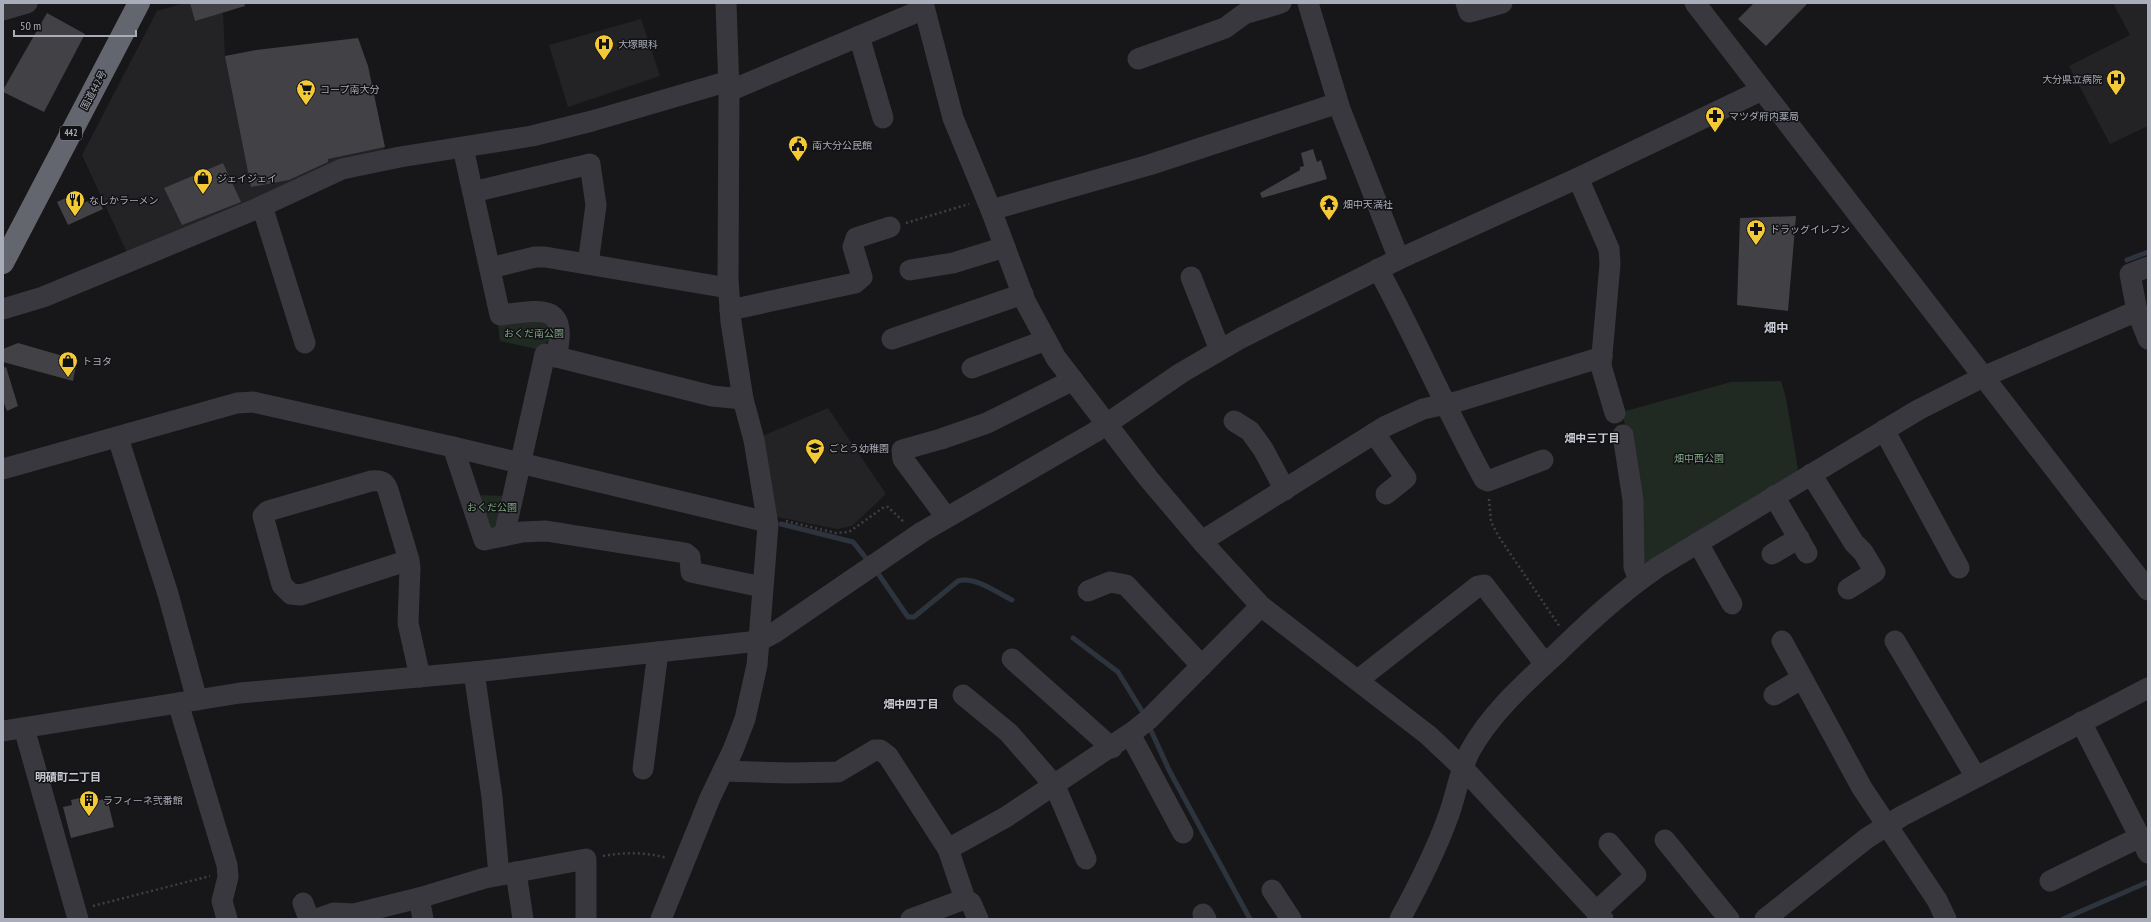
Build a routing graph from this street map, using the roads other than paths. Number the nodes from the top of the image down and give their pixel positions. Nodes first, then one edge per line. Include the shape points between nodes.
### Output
1 (27, 3) edge
2 (139, 3) edge
3 (726, 3) edge
4 (1281, 3) edge
5 (1308, 3) edge
6 (1466, 3) edge
7 (1502, 3) edge
8 (1695, 3) edge
9 (923, 6) edge
10 (3, 10) edge
11 (859, 36) junction
12 (1138, 59) dead end
13 (729, 86) junction
14 (1762, 90) junction
15 (1338, 103) junction
16 (883, 118) dead end
17 (463, 148) junction
18 (1578, 178) junction
19 (473, 192) junction
20 (989, 204) junction
21 (262, 206) junction
22 (890, 227) road end
23 (1005, 246) junction
24 (1399, 259) junction
25 (3, 263) edge
26 (588, 264) junction
27 (2148, 267) edge
28 (490, 268) junction
29 (1378, 269) junction
30 (910, 270) dead end
31 (1191, 277) dead end
32 (728, 288) junction
33 (1022, 294) junction
34 (3, 309) edge
35 (730, 310) junction
36 (2137, 311) junction
37 (892, 339) dead end
38 (2148, 339) edge
39 (1046, 340) junction
40 (305, 343) dead end
41 (1220, 350) junction
42 (556, 357) junction
43 (1602, 357) junction
44 (972, 368) dead end
45 (1983, 377) junction
46 (1073, 380) junction
47 (743, 399) junction
48 (1445, 404) junction
49 (1615, 413) dead end
50 (1234, 420) dead end
51 (1107, 423) junction
52 (1884, 430) junction
53 (1374, 433) junction
54 (1623, 435) dead end
55 (118, 438) junction
56 (453, 447) junction
57 (1543, 460) dead end
58 (520, 464) junction
59 (3, 469) edge
60 (1811, 474) junction
61 (1285, 490) junction
62 (1386, 494) dead end
63 (1774, 496) junction
64 (946, 517) junction
65 (766, 519) junction
66 (504, 536) junction
67 (1202, 541) junction
68 (1698, 543) junction
69 (1772, 554) dead end
70 (409, 560) junction
71 (1959, 568) dead end
72 (1639, 580) junction
73 (762, 587) junction
74 (1848, 589) dead end
75 (2148, 590) edge
76 (1088, 591) dead end
77 (1732, 604) dead end
78 (1261, 606) junction
79 (759, 641) junction
80 (1782, 641) dead end
81 (1895, 641) dead end
82 (658, 652) junction
83 (1012, 659) dead end
84 (1545, 664) junction
85 (1202, 666) junction
86 (474, 672) junction
87 (420, 677) junction
88 (1801, 679) junction
89 (1358, 680) junction
90 (2148, 688) edge
91 (963, 695) dead end
92 (1774, 695) dead end
93 (188, 701) junction
94 (2082, 722) junction
95 (24, 728) junction
96 (3, 731) edge
97 (1130, 734) junction
98 (1112, 748) junction
99 (1462, 768) junction
100 (643, 769) dead end
101 (723, 771) junction
102 (1976, 778) junction
103 (1055, 786) junction
104 (1886, 825) junction
105 (1183, 833) dead end
106 (1665, 840) dead end
107 (1609, 843) dead end
108 (2144, 845) edge
109 (948, 849) junction
110 (1086, 859) dead end
111 (507, 873) junction
112 (2050, 881) dead end
113 (1272, 890) dead end
114 (419, 898) junction
115 (965, 899) junction
116 (76, 915) edge
117 (1599, 916) edge
118 (227, 919) edge
119 (317, 919) edge
120 (423, 919) edge
121 (523, 919) edge
122 (586, 919) edge
123 (661, 919) edge
124 (911, 919) edge
125 (978, 919) edge
126 (1291, 919) edge
127 (1400, 919) edge
128 (1729, 919) edge
129 (1765, 919) edge
130 (1946, 919) edge

1 - 10 street
2 - 25 highway, 国道442号 / 442
3 - 13 street
4 - 12 street via 1244,14 1225,28
5 - 15 street
6 - 7 street via 1468,12
8 - 14 street
9 - 11 street
9 - 20 street via 953,118
11 - 13 street
11 - 16 street
13 - 17 street via 689,94 560,130
13 - 32 street
14 - 18 street
14 - 45 street
15 - 20 street via 1149,165
15 - 24 street
17 - 19 street
17 - 21 street via 400,156 342,169
18 - 24 street
18 - 43 street via 1609,249
19 - 26 street via 590,164 596,206
19 - 28 street
20 - 23 street
21 - 34 street via 42,297
21 - 40 street
22 - 35 street via 856,238 853,247 862,276 855,283
23 - 30 street via 952,262
23 - 33 street
24 - 29 street
26 - 28 street via 535,257
26 - 32 street
27 - 36 street via 2130,274
28 - 42 street via 500,315 540,310 546,311 557,320 560,335
29 - 41 street
29 - 48 street via 1407,321
31 - 41 street
32 - 35 street
33 - 37 street
33 - 39 street
35 - 47 street
36 - 38 street
36 - 45 street
39 - 44 street
39 - 46 street
41 - 51 street
42 - 47 street via 712,396
42 - 58 street via 545,354
43 - 48 street
43 - 49 street via 1603,374
45 - 52 street
45 - 75 street
46 - 51 street
46 - 64 street via 987,422 902,450 903,459
47 - 65 street via 754,440
48 - 53 street via 1423,409
48 - 57 street via 1484,479 1488,481
50 - 61 street via 1250,431 1264,449
51 - 64 street
51 - 67 street via 1148,478
52 - 60 street
52 - 71 street
53 - 61 street
53 - 62 street via 1406,478
54 - 72 street via 1632,492 1634,567
55 - 56 street via 237,403 253,402
55 - 59 street
55 - 93 street via 168,594
56 - 58 street
56 - 66 street via 484,540
58 - 65 street
58 - 66 street
60 - 63 street
60 - 74 street via 1875,572
61 - 67 street
63 - 68 street
63 - 69 street via 1803,545
64 - 79 street
65 - 73 street
66 - 73 street via 546,531 685,553 690,557 692,572
67 - 78 street
68 - 72 street
68 - 77 street
70 - 70 street via 388,490 382,481 371,481 268,511 263,516 282,585 291,594 301,595
70 - 87 street via 411,584 408,623
72 - 84 street via 1603,609
73 - 79 street
76 - 85 street via 1110,582 1126,585
78 - 85 street
78 - 89 street
79 - 82 street
79 - 101 street via 757,665 745,719
80 - 88 street
81 - 102 street
82 - 86 street
82 - 100 street
83 - 98 street
84 - 89 street via 1484,585 1478,586
84 - 99 street via 1501,709
85 - 97 street via 1149,719
86 - 87 street
86 - 111 street via 492,797
87 - 93 street via 253,692
88 - 92 street
88 - 104 street via 1862,788
89 - 99 street via 1428,735
90 - 94 street
91 - 103 street via 1009,733
93 - 95 street
93 - 118 street via 228,872 222,901
94 - 102 street
94 - 108 street
95 - 96 street
95 - 116 street
97 - 98 street
97 - 105 street
98 - 103 street
99 - 117 street
99 - 127 street via 1449,816 1422,880
101 - 109 street via 838,772 875,750 880,750 892,762
101 - 123 street
102 - 104 street
103 - 109 street
103 - 110 street
104 - 129 street
104 - 130 street via 1937,900
106 - 128 street
107 - 117 street via 1636,875
108 - 112 street
109 - 115 street
111 - 114 street
111 - 121 street
111 - 122 street via 586,859
113 - 126 street
114 - 119 street via 354,914 334,913
114 - 120 street
115 - 124 street
115 - 125 street via 970,903

